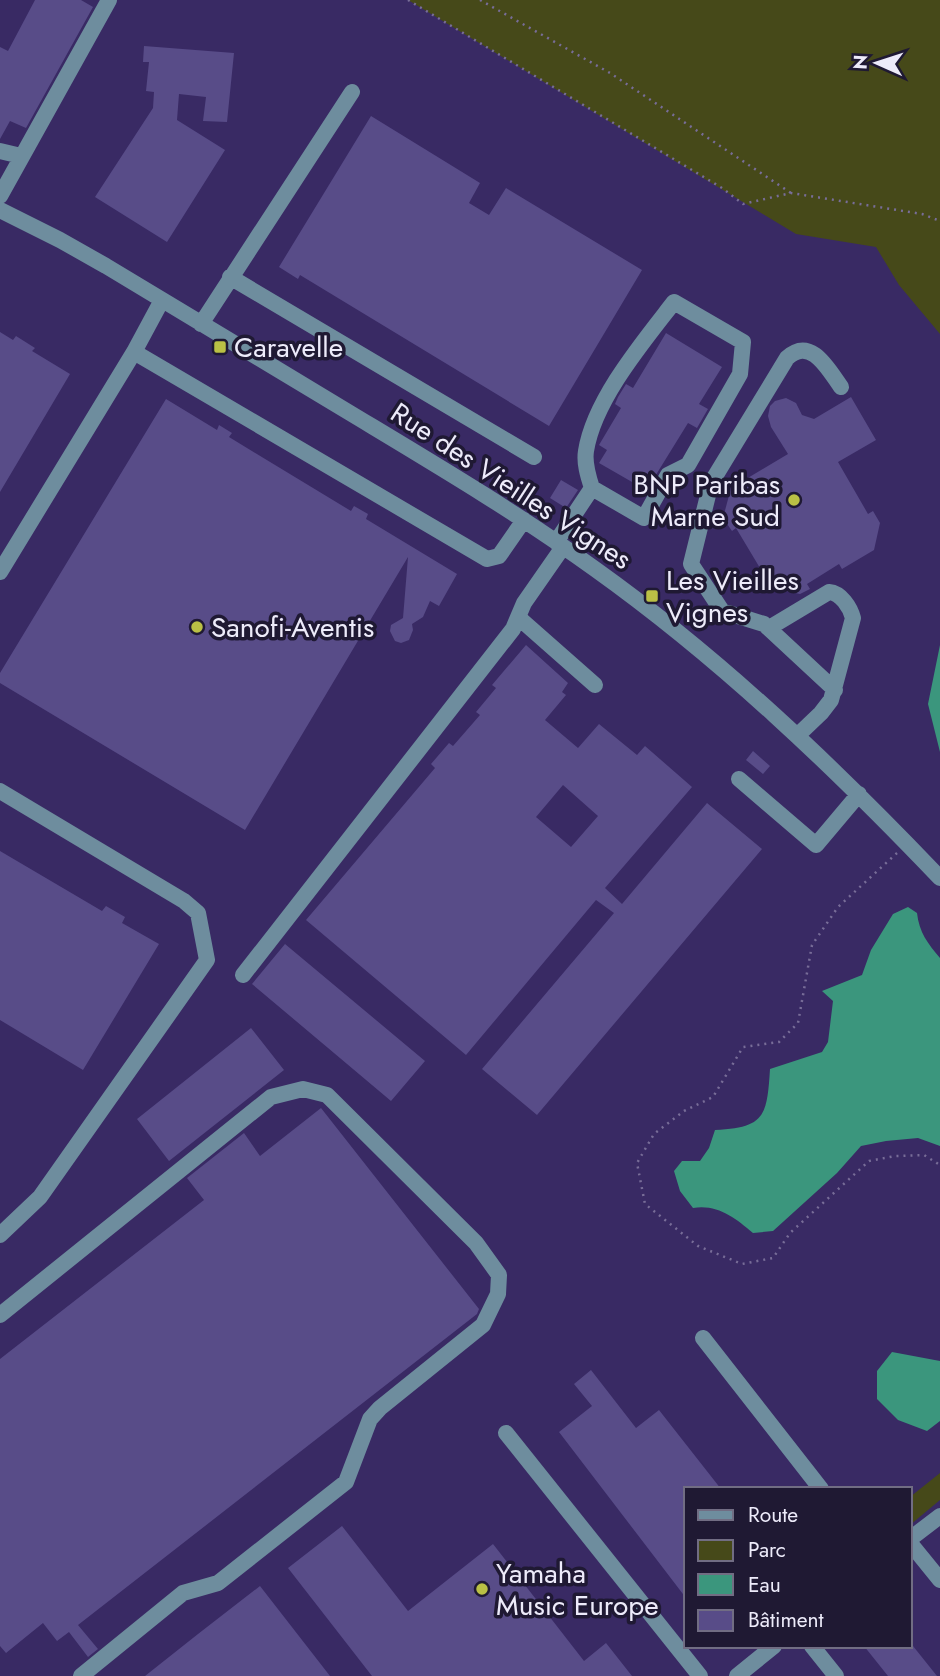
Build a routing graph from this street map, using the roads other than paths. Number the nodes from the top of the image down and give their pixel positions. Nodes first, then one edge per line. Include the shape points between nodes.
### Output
1 (109, 0) edge
2 (352, 92) dead end
3 (0, 151) edge
4 (21, 156) junction
5 (0, 196) edge
6 (0, 211) edge
7 (230, 277) junction
8 (162, 300) junction
9 (201, 324) junction
10 (134, 352) junction
11 (841, 387) dead end
12 (534, 457) dead end
13 (592, 488) junction
14 (524, 520) junction
15 (560, 544) junction
16 (0, 572) edge
17 (519, 618) junction
18 (769, 628) junction
19 (595, 685) dead end
20 (835, 690) junction
21 (798, 735) junction
22 (739, 779) dead end
23 (0, 791) edge
24 (859, 794) junction
25 (940, 878) edge
26 (243, 975) dead end
27 (0, 1235) edge
28 (0, 1315) edge
29 (703, 1338) dead end
30 (506, 1433) dead end
31 (819, 1487) edge
32 (940, 1516) edge
33 (912, 1539) edge
34 (912, 1544) edge
35 (940, 1580) edge
36 (772, 1648) edge
37 (814, 1648) edge
38 (81, 1676) edge
39 (701, 1676) edge
40 (737, 1676) edge
41 (836, 1676) edge

1 - 4 street
2 - 7 street
3 - 4 street
4 - 5 street
6 - 8 street, Rue des Vieilles Vignes
7 - 9 street
7 - 12 street
8 - 9 street, Rue des Vieilles Vignes
8 - 10 street
9 - 14 street, Rue des Vieilles Vignes
10 - 14 street via 486,559 499,556
10 - 16 street
11 - 18 street via 817,354 793,352 711,483 692,568 722,611
13 - 13 street via 644,518 668,475 688,465 740,374 743,342 674,302 632,357 594,422 586,453
13 - 15 street
14 - 15 street, Rue des Vieilles Vignes
15 - 17 street
15 - 21 street, Rue des Vieilles Vignes via 635,598
17 - 19 street
17 - 26 street
18 - 20 street
18 - 20 street via 829,592 838,594 853,618
20 - 21 street via 821,713
21 - 24 street, Rue des Vieilles Vignes
22 - 24 street via 816,845
23 - 27 street via 184,901 198,913 207,960 40,1197
24 - 25 street, Rue des Vieilles Vignes
28 - 38 street via 271,1097 303,1089 327,1095 476,1243 499,1275 498,1294 483,1325 370,1419 346,1482 218,1583 183,1593
29 - 31 street
30 - 39 street
32 - 33 street
34 - 35 street
36 - 40 street
37 - 41 street

